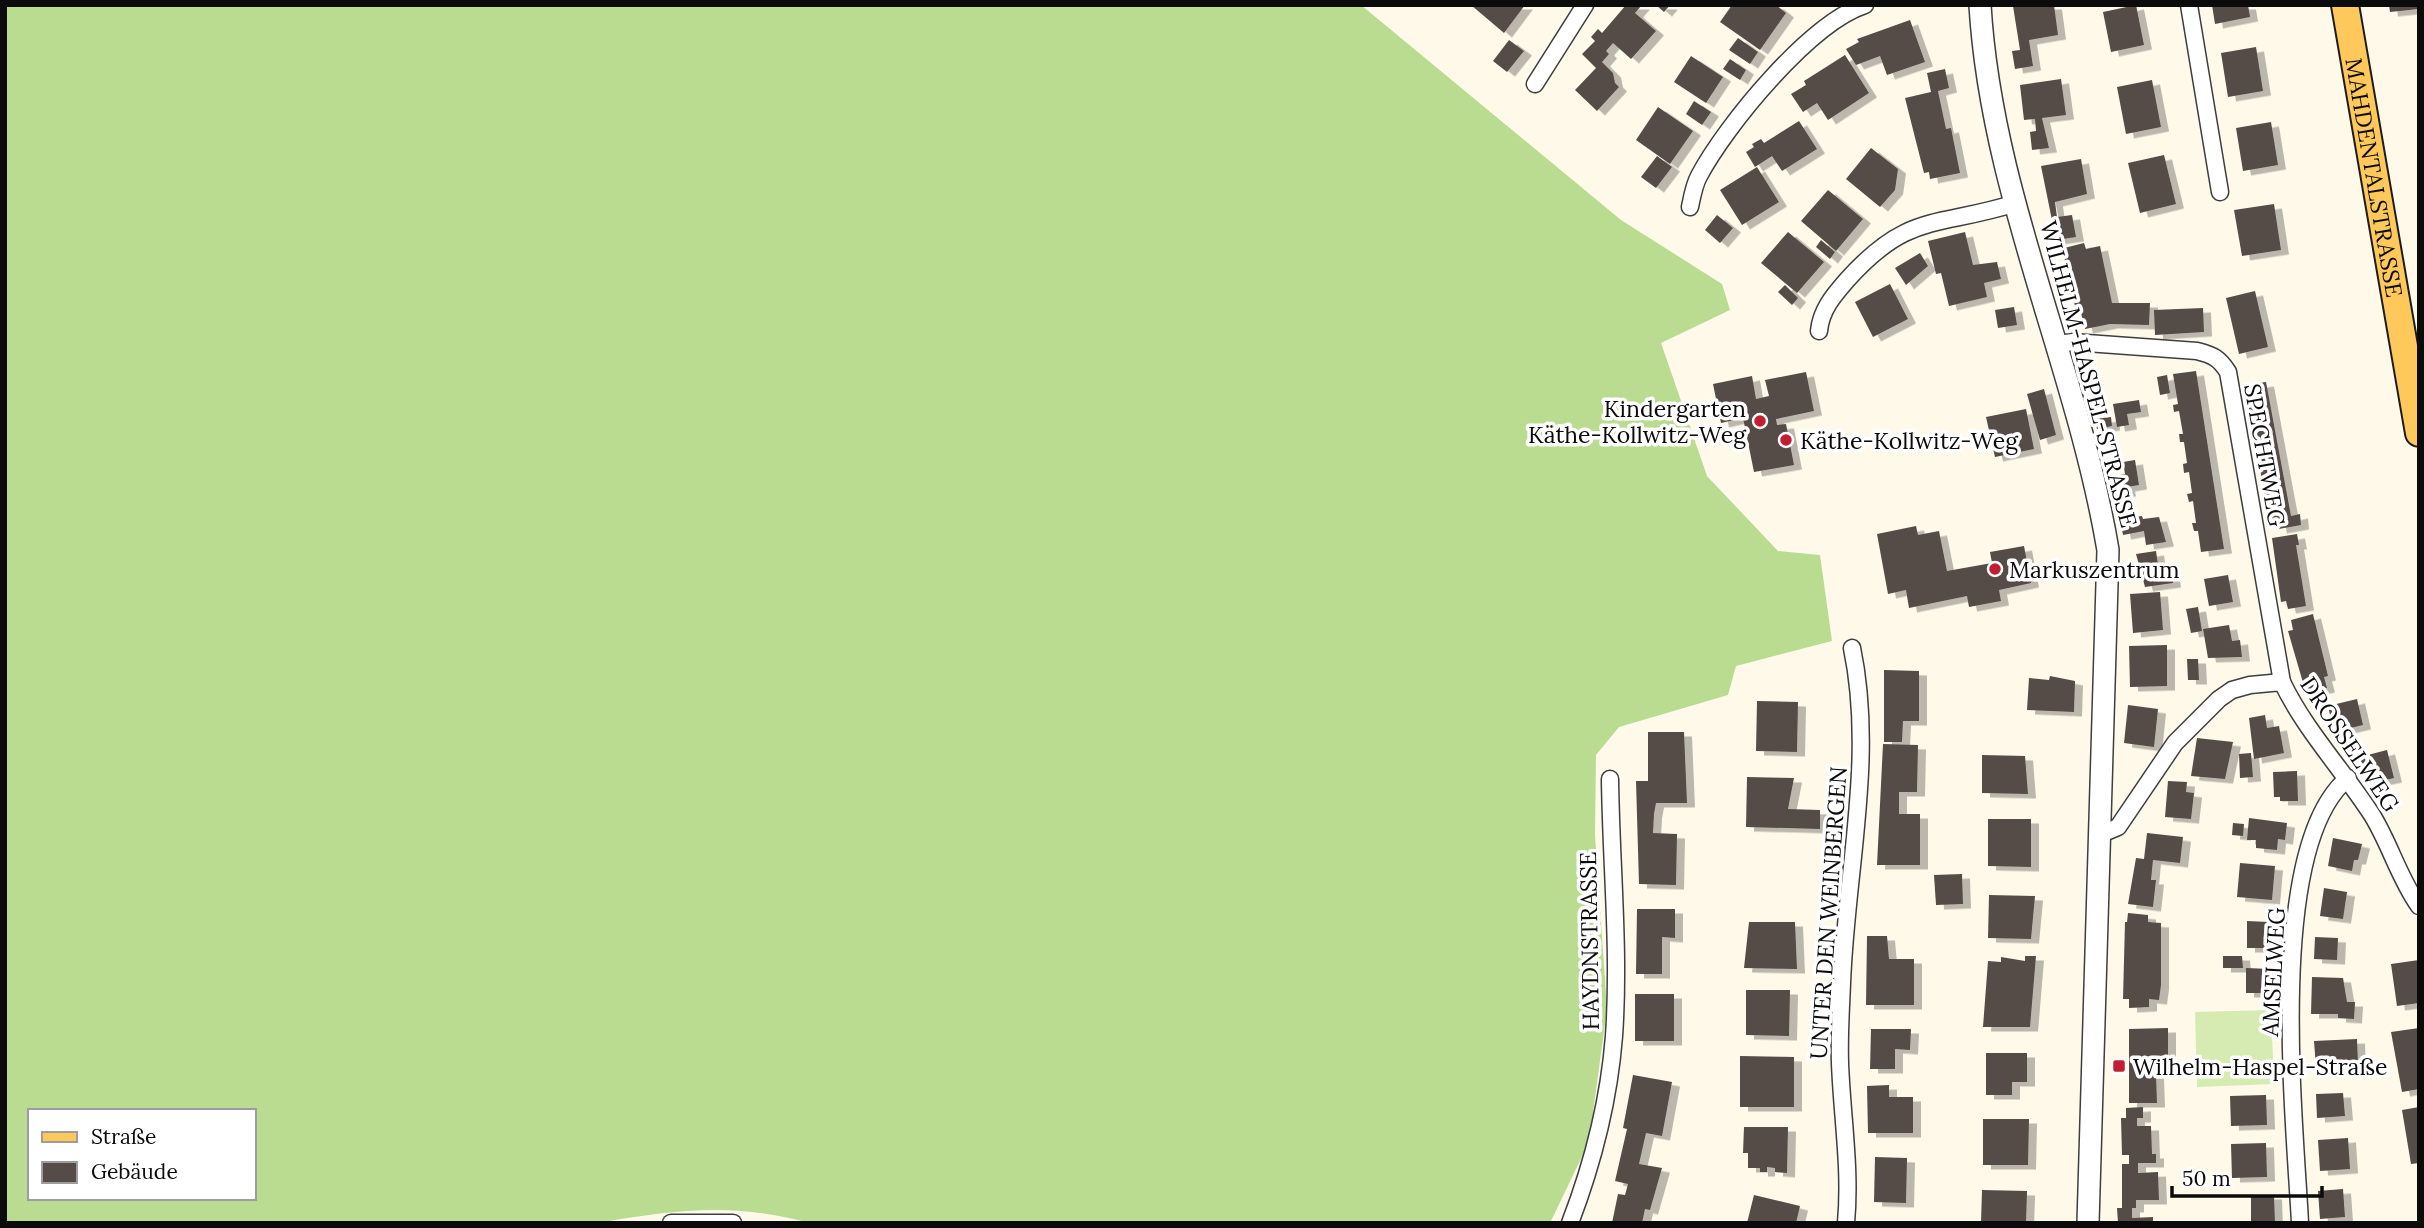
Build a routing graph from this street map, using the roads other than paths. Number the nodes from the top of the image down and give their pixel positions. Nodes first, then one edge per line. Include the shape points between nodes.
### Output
1 (1585, 5) edge
2 (1866, 5) edge
3 (1980, 5) edge
4 (2189, 5) edge
5 (2344, 5) edge
6 (1535, 84) dead end
7 (2220, 192) dead end
8 (2016, 203) junction
9 (1690, 207) dead end
10 (1819, 331) dead end
11 (2058, 344) junction
12 (2419, 433) edge
13 (1852, 648) dead end
14 (2282, 682) junction
15 (2348, 778) junction
16 (1609, 779) dead end
17 (2099, 835) junction
18 (2419, 906) edge
19 (671, 1223) edge
20 (733, 1223) edge
21 (1570, 1223) edge
22 (1846, 1223) edge
23 (2088, 1223) edge
24 (2300, 1223) edge

1 - 6 street
2 - 9 street via 1830,25 1777,73 1698,178
3 - 8 street, WILHELM-HASPEL-STRASSE via 1989,97
4 - 7 street
5 - 12 main road, MAHDENTALSTRASSE
8 - 10 street via 1925,223 1886,242 1837,292 1820,316
8 - 11 street, WILHELM-HASPEL-STRASSE
11 - 14 street, SPECHTWEG via 2197,351 2222,362 2228,372
11 - 17 street, WILHELM-HASPEL-STRASSE via 2108,550
13 - 22 street, UNTER DEN WEINBERGEN via 1861,705 1842,980 1840,1062 1849,1170
14 - 15 street, DROSSELWEG via 2294,706
14 - 17 street, DROSSELWEG via 2232,690 2218,699 2175,743 2118,827
15 - 18 street, DROSSELWEG
15 - 24 street, AMSELWEG via 2332,796 2314,831 2296,920 2291,1006
16 - 21 street, HAYDNSTRASSE via 1614,1038 1592,1161
17 - 23 street, WILHELM-HASPEL-STRASSE
19 - 20 street

